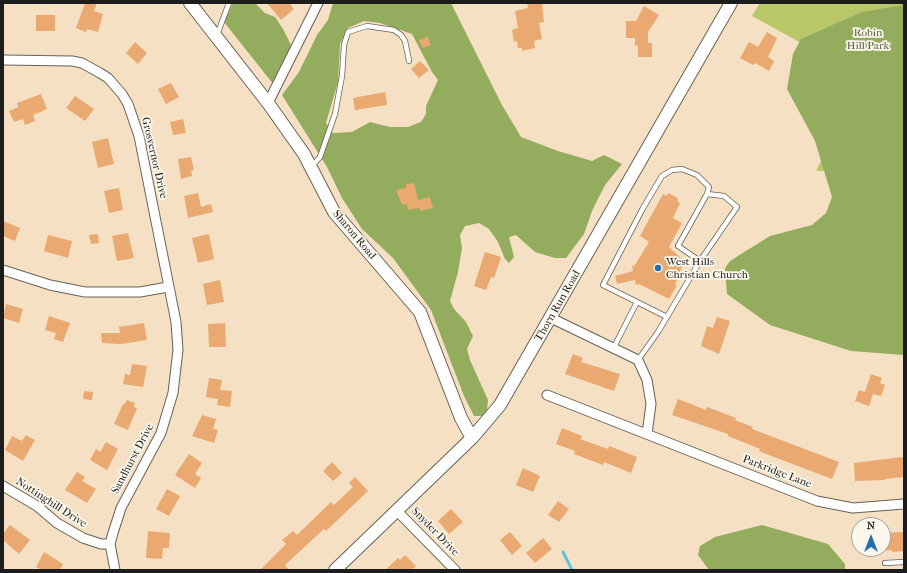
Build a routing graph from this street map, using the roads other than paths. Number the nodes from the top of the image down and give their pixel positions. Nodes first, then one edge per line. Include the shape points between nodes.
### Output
1 (190, 3) edge
2 (229, 3) edge
3 (318, 3) edge
4 (731, 3) edge
5 (216, 37) junction
6 (4, 60) edge
7 (409, 61) dead end
8 (268, 103) junction
9 (311, 167) junction
10 (708, 194) junction
11 (700, 261) junction
12 (3, 270) edge
13 (168, 287) junction
14 (637, 302) junction
15 (667, 317) junction
16 (551, 318) junction
17 (614, 347) junction
18 (638, 360) junction
19 (546, 395) dead end
20 (647, 434) junction
21 (472, 438) junction
22 (3, 486) edge
23 (904, 504) edge
24 (397, 511) junction
25 (110, 544) junction
26 (904, 562) edge
27 (885, 563) dead end
28 (115, 570) edge
29 (335, 570) edge
30 (455, 570) edge

1 - 5 street, Sharon Road
2 - 5 lane
3 - 8 street
4 - 16 street, Thorn Run Road
5 - 8 street, Sharon Road
6 - 13 street, Grosvernor Drive via 60,60 82,63 108,78 122,94 139,136
7 - 9 lane via 405,41 402,35 394,30 367,26 348,32 335,114 320,157
8 - 9 street, Sharon Road
9 - 21 street, Sharon Road via 334,212 420,312 461,418
10 - 11 lane via 678,246
10 - 11 lane via 724,196 737,207
10 - 14 lane via 709,187 697,175 682,169 672,170 662,176 603,285
11 - 15 lane
12 - 13 street via 50,285 86,292 140,292
13 - 25 street, Sandhurst Drive via 176,322 178,350 173,393 161,432 121,508
14 - 15 lane
14 - 17 lane
15 - 18 lane
16 - 17 street
16 - 21 street, Thorn Run Road via 500,405
17 - 18 street
18 - 20 street via 647,380 651,404
19 - 20 street, Parkridge Lane
20 - 23 street, Parkridge Lane via 817,501 853,508
21 - 24 street, Thorn Run Road
22 - 25 street, Nottinghill Drive via 82,538
24 - 29 street, Thorn Run Road
24 - 30 street, Snyder Drive
25 - 28 street, Sandhurst Drive
26 - 27 lane

